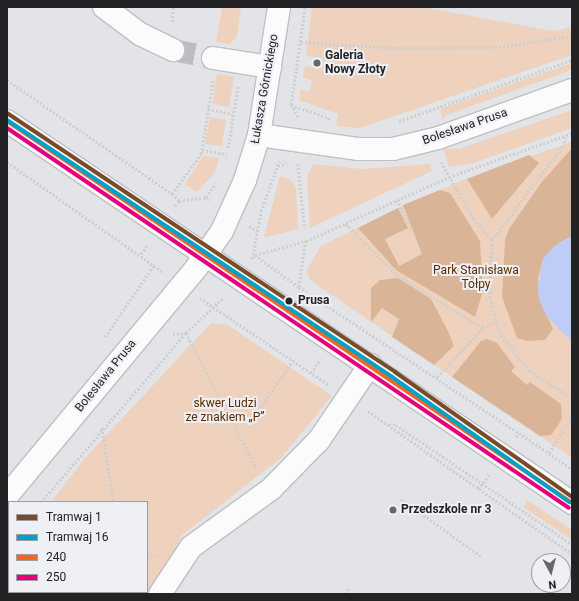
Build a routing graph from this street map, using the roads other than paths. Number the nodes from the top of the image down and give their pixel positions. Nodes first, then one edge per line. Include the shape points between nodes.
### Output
1 (104, 7) edge
2 (279, 7) edge
3 (173, 50) tunnel mouth
4 (214, 66) tunnel mouth
5 (270, 68) junction
6 (572, 90) edge
7 (7, 121) edge
8 (259, 135) junction
9 (205, 256) junction
10 (370, 366) junction
11 (7, 496) edge
12 (572, 503) edge
13 (160, 594) edge

1 - 3 street via 140,34
2 - 5 street, Łukasza Górnickiego
4 - 5 street via 243,63
5 - 8 street, Łukasza Górnickiego
6 - 8 street, Bolesława Prusa via 438,138 393,149 359,149
7 - 9 street
8 - 9 street, Łukasza Górnickiego via 240,193
9 - 10 street
9 - 11 street, Bolesława Prusa
10 - 12 street
10 - 13 street via 319,440 271,489 191,547

